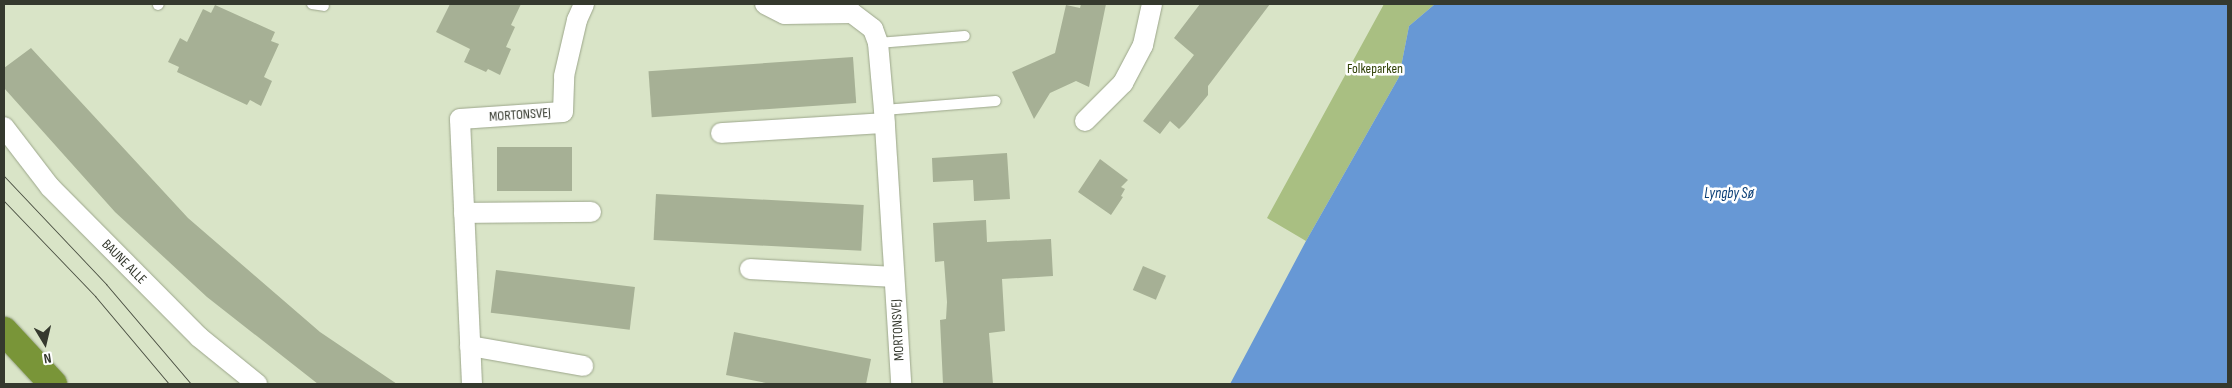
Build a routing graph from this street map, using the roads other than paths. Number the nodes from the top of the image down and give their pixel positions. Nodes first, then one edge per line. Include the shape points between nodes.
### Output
1 (312, 4) edge
2 (584, 4) edge
3 (765, 4) edge
4 (1152, 4) edge
5 (324, 6) dead end
6 (965, 36) dead end
7 (878, 43) junction
8 (996, 101) dead end
9 (885, 117) junction
10 (1085, 121) dead end
11 (4, 127) edge
12 (721, 133) dead end
13 (591, 212) dead end
14 (464, 213) junction
15 (750, 269) dead end
16 (894, 277) junction
17 (4, 331) edge
18 (470, 346) junction
19 (583, 366) dead end
20 (53, 384) edge
21 (257, 384) edge
22 (472, 384) edge
23 (901, 384) edge

1 - 5 lane
2 - 14 street, MORTONSVEJ via 576,20 564,76 563,112 460,119
3 - 7 street, MORTONSVEJ via 784,14 852,13 872,29
4 - 10 street via 1144,45 1123,84
6 - 7 lane
7 - 9 street, MORTONSVEJ
8 - 9 lane
9 - 12 street
9 - 16 street, MORTONSVEJ
11 - 21 street, BAUNE ALLE via 50,187 199,337
13 - 14 street
14 - 18 street, MORTONSVEJ
15 - 16 street
16 - 23 street, MORTONSVEJ
17 - 20 highway
18 - 19 street
18 - 22 street, MORTONSVEJ

